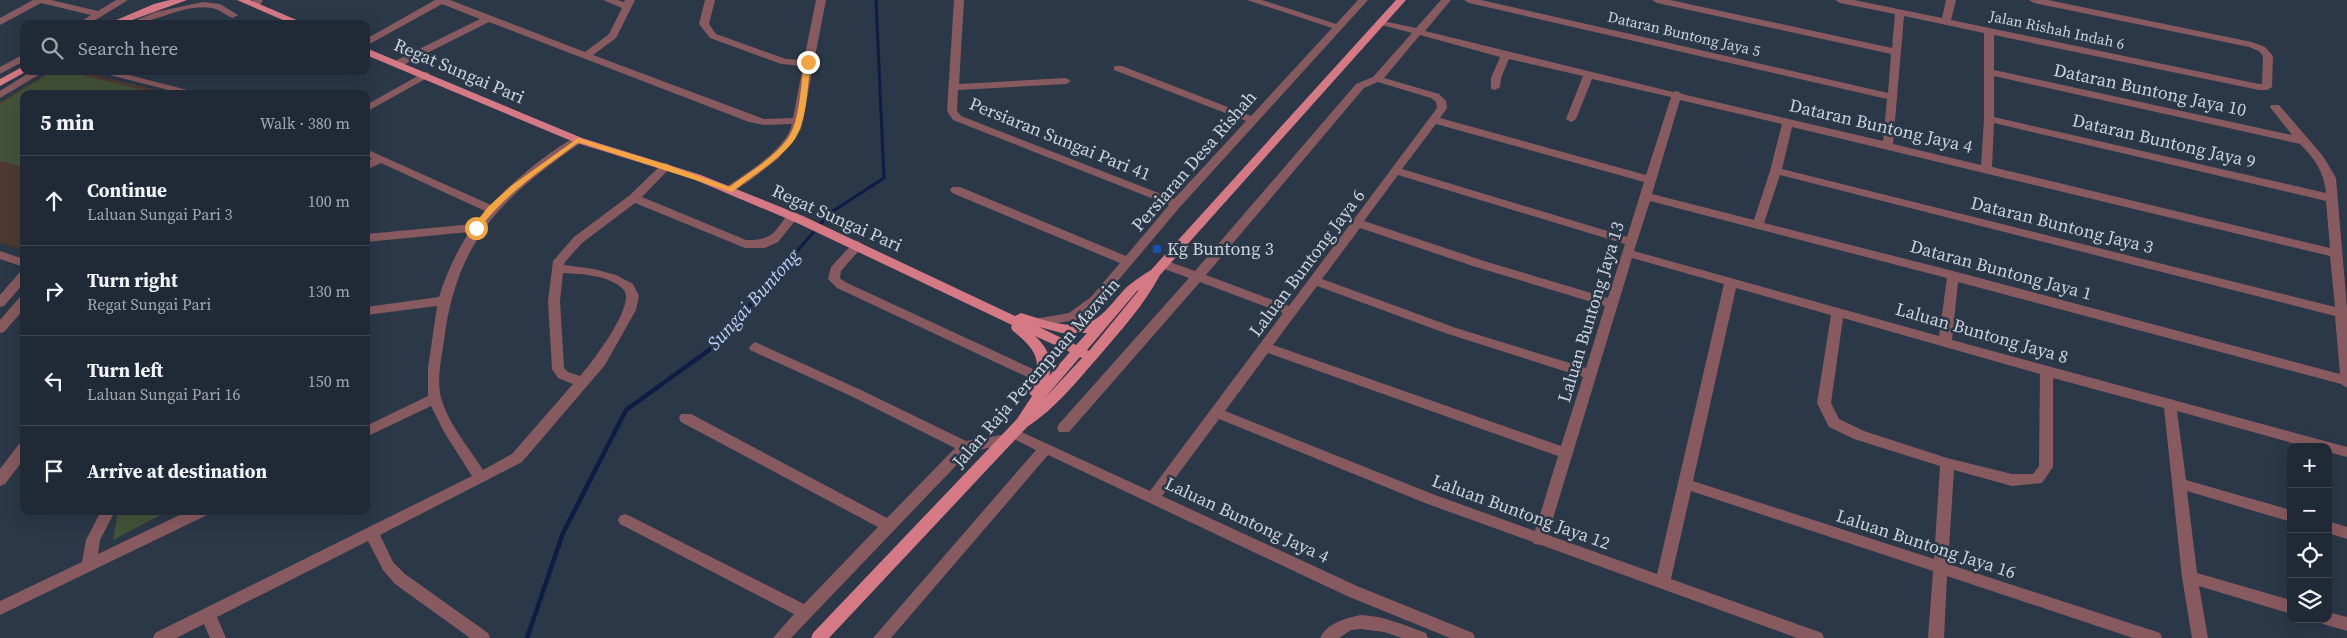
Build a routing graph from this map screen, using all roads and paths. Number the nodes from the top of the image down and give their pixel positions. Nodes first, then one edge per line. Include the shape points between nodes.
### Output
1 (39, 0) edge
2 (123, 0) edge
3 (149, 0) edge
4 (182, 0) edge
5 (441, 0) edge
6 (608, 0) edge
7 (710, 0) edge
8 (821, 0) edge
9 (959, 0) edge
10 (1252, 0) edge
11 (1361, 0) edge
12 (1401, 0) edge
13 (1446, 0) edge
14 (1469, 0) edge
15 (1657, 0) edge
16 (1840, 0) edge
17 (1951, 0) edge
18 (2034, 0) edge
19 (250, 1) edge
20 (1857, 2) edge
21 (629, 3) edge
22 (1900, 12) junction
23 (100, 14) junction
24 (233, 15) dead end
25 (489, 18) junction
26 (89, 20) edge
27 (129, 20) edge
28 (131, 20) edge
29 (132, 20) edge
30 (292, 20) edge
31 (0, 22) edge
32 (1381, 22) junction
33 (1946, 22) junction
34 (1337, 27) junction
35 (1989, 31) junction
36 (1418, 33) junction
37 (370, 41) edge
38 (1896, 52) junction
39 (370, 53) edge
40 (587, 55) junction
41 (1506, 55) junction
42 (20, 59) edge
43 (808, 62) junction
44 (397, 64) junction
45 (1118, 68) dead end
46 (0, 71) edge
47 (20, 71) edge
48 (1990, 72) junction
49 (1589, 74) junction
50 (33, 75) edge
51 (128, 75) edge
52 (424, 75) junction
53 (1377, 79) junction
54 (1066, 81) dead end
55 (0, 83) edge
56 (953, 87) junction
57 (1495, 87) dead end
58 (183, 90) edge
59 (1677, 94) junction
60 (0, 95) edge
61 (1892, 98) junction
62 (370, 107) edge
63 (2275, 107) dead end
64 (1571, 118) dead end
65 (1989, 119) junction
66 (1252, 120) junction
67 (1435, 120) junction
68 (799, 121) junction
69 (1788, 121) junction
70 (578, 140) junction
71 (2303, 141) junction
72 (1888, 146) junction
73 (370, 154) edge
74 (380, 159) junction
75 (370, 165) edge
76 (666, 166) junction
77 (1986, 169) junction
78 (1776, 171) junction
79 (1396, 172) junction
80 (1650, 180) junction
81 (730, 190) junction
82 (956, 190) dead end
83 (1645, 196) junction
84 (634, 198) junction
85 (2331, 198) junction
86 (1176, 204) junction
87 (490, 209) junction
88 (796, 217) junction
89 (2334, 221) junction
90 (1358, 223) junction
91 (1758, 225) junction
92 (2347, 225) edge
93 (476, 228) junction
94 (370, 238) edge
95 (858, 245) junction
96 (1629, 247) junction
97 (2336, 253) junction
98 (0, 255) edge
99 (20, 262) edge
100 (1129, 262) junction
101 (558, 265) junction
102 (1159, 269) junction
103 (1954, 275) junction
104 (1198, 277) junction
105 (20, 280) edge
106 (1315, 281) junction
107 (1731, 281) junction
108 (442, 301) junction
109 (0, 303) edge
110 (1612, 304) junction
111 (20, 305) edge
112 (370, 310) edge
113 (1114, 311) junction
114 (1838, 311) junction
115 (1292, 312) junction
116 (2341, 313) junction
117 (1006, 317) junction
118 (1038, 322) junction
119 (0, 329) edge
120 (1945, 342) junction
121 (755, 347) dead end
122 (1266, 347) junction
123 (1085, 354) junction
124 (2047, 371) junction
125 (1590, 374) junction
126 (1043, 379) junction
127 (2347, 382) edge
128 (583, 383) junction
129 (434, 399) junction
130 (2170, 405) junction
131 (1217, 413) junction
132 (686, 418) dead end
133 (1018, 426) junction
134 (1064, 428) dead end
135 (370, 430) edge
136 (2313, 443) edge
137 (964, 447) junction
138 (1046, 448) junction
139 (2332, 448) edge
140 (2347, 452) edge
141 (20, 453) edge
142 (1566, 453) junction
143 (1947, 463) junction
144 (481, 478) junction
145 (0, 480) edge
146 (2178, 483) junction
147 (1686, 484) junction
148 (1153, 498) junction
149 (106, 515) edge
150 (194, 515) edge
151 (2287, 515) edge
152 (625, 520) dead end
153 (887, 525) junction
154 (2332, 529) edge
155 (371, 533) junction
156 (2347, 533) edge
157 (1539, 540) junction
158 (89, 566) junction
159 (1939, 568) junction
160 (2190, 577) junction
161 (1662, 584) junction
162 (2287, 606) edge
163 (0, 608) edge
164 (806, 612) junction
165 (208, 614) junction
166 (2332, 620) edge
167 (2347, 624) edge
168 (1332, 634) edge
169 (161, 638) edge
170 (218, 638) edge
171 (482, 638) edge
172 (781, 638) edge
173 (819, 638) edge
174 (881, 638) edge
175 (1420, 638) edge
176 (1466, 638) edge
177 (1816, 638) edge
178 (1936, 638) edge
179 (2154, 638) edge
180 (2200, 638) edge

1 - 23 street
1 - 31 street
2 - 23 street
3 - 27 main road
4 - 28 main road
5 - 25 street
5 - 37 street
6 - 21 street
7 - 43 street via 704,22 706,31 713,36 785,62
8 - 43 street
9 - 56 street, Persiaran Sungai Pari 41
10 - 34 street
11 - 34 street, Persiaran Desa Rishah
12 - 32 main road, Jalan Raja Perempuan Mazwin
13 - 36 street
14 - 61 street, Dataran Buntong Jaya 5
15 - 38 street
16 - 20 street, Jalan Rishah Indah 6
17 - 33 street
18 - 35 street, Jalan Rishah Indah 6 via 2252,45 2268,56 2267,87
19 - 30 main road
20 - 22 street, Jalan Rishah Indah 6
21 - 40 street via 613,36
22 - 33 street, Jalan Rishah Indah 6
22 - 38 street
23 - 26 street
24 - 29 street via 219,7 205,6
25 - 40 street
25 - 44 street
32 - 36 street, Dataran Buntong Jaya 4
32 - 102 main road, Jalan Raja Perempuan Mazwin
33 - 35 street, Jalan Rishah Indah 6
34 - 66 street, Persiaran Desa Rishah
35 - 48 street
36 - 41 street, Dataran Buntong Jaya 4
36 - 53 street
38 - 61 street
39 - 44 main road, Regat Sungai Pari
40 - 68 street via 753,120
41 - 49 street, Dataran Buntong Jaya 4
41 - 57 street
42 - 46 street
43 - 68 street
44 - 52 main road, Regat Sungai Pari
45 - 66 street
47 - 55 main road
48 - 65 street
48 - 71 street, Dataran Buntong Jaya 10
49 - 59 street, Dataran Buntong Jaya 4
49 - 64 street
50 - 60 street
51 - 58 street
52 - 62 street
52 - 70 main road, Regat Sungai Pari
53 - 67 street, Laluan Buntong Jaya 6 via 1435,96 1441,101 1442,108
53 - 104 street via 1360,86
54 - 56 street
56 - 86 street, Persiaran Sungai Pari 41 via 952,111 957,118
59 - 69 street, Dataran Buntong Jaya 4
59 - 80 street, Laluan Buntong Jaya 13
61 - 72 street
63 - 71 street
65 - 77 street
65 - 85 street, Dataran Buntong Jaya 9
66 - 86 street, Persiaran Desa Rishah
67 - 79 street, Laluan Buntong Jaya 6
67 - 80 street
68 - 81 street via 792,138 784,146
69 - 72 street, Dataran Buntong Jaya 4
69 - 78 street
70 - 76 main road, Regat Sungai Pari
70 - 87 street via 542,165
71 - 85 street via 2326,168
72 - 77 street, Dataran Buntong Jaya 4
73 - 74 street
74 - 75 street
74 - 87 street
76 - 81 main road, Regat Sungai Pari
76 - 84 street
77 - 97 street, Dataran Buntong Jaya 4
78 - 91 street
78 - 116 street, Dataran Buntong Jaya 3
79 - 90 street, Laluan Buntong Jaya 6
79 - 96 street, Laluan Buntong Jaya 8
80 - 83 street, Laluan Buntong Jaya 13
81 - 88 main road, Regat Sungai Pari
82 - 100 street
83 - 91 street, Dataran Buntong Jaya 1
83 - 96 street, Laluan Buntong Jaya 13
84 - 88 street via 745,244 765,244
84 - 101 street via 578,240
85 - 89 street
86 - 100 street, Persiaran Desa Rishah
87 - 93 street
88 - 95 main road, Regat Sungai Pari
89 - 92 street
89 - 97 street
90 - 106 street, Laluan Buntong Jaya 6
90 - 110 street
91 - 103 street, Dataran Buntong Jaya 1
93 - 94 street
93 - 108 street via 448,280
95 - 117 main road, Regat Sungai Pari
95 - 126 street via 836,270 834,279 841,285
96 - 107 street, Laluan Buntong Jaya 8
96 - 110 street, Laluan Buntong Jaya 13
97 - 116 street
98 - 99 street
100 - 118 street, Persiaran Desa Rishah via 1078,314 1066,319
101 - 128 street via 554,301 558,369
101 - 128 street via 604,274 629,287 633,296 630,310 613,343
102 - 104 street
102 - 113 main road, Jalan Raja Perempuan Mazwin via 1133,288
102 - 123 main road via 1145,293
103 - 120 street
103 - 127 street, Dataran Buntong Jaya 1
104 - 115 street
104 - 134 street
105 - 109 street
106 - 115 street, Laluan Buntong Jaya 6
106 - 125 street via 1452,331
107 - 114 street, Laluan Buntong Jaya 8
107 - 147 street
108 - 112 street
108 - 129 street
110 - 125 street, Laluan Buntong Jaya 13
111 - 119 street
113 - 118 main road via 1099,324 1075,330
113 - 123 main road, Jalan Raja Perempuan Mazwin
114 - 120 street, Laluan Buntong Jaya 8
114 - 143 street via 1824,403 1834,423 1859,435
115 - 122 street, Laluan Buntong Jaya 6
116 - 127 street
117 - 118 main road
117 - 123 main road, Regat Sungai Pari
117 - 126 main road via 1037,344 1044,357
120 - 124 street, Laluan Buntong Jaya 8
121 - 137 street
122 - 131 street, Laluan Buntong Jaya 6
122 - 142 street
123 - 133 main road via 1044,408
124 - 130 street, Laluan Buntong Jaya 8
124 - 143 street via 2046,467 2037,479 2012,480
125 - 142 street, Laluan Buntong Jaya 13
126 - 133 main road
128 - 144 street via 517,458
129 - 135 street
129 - 144 street
130 - 136 street, Laluan Buntong Jaya 8
130 - 146 street
131 - 148 street, Laluan Buntong Jaya 6
131 - 157 street, Laluan Buntong Jaya 12 via 1413,493
132 - 153 street
133 - 137 street
133 - 138 street, Laluan Buntong Jaya 4
133 - 173 main road, Jalan Raja Perempuan Mazwin
137 - 153 street
138 - 148 street, Laluan Buntong Jaya 4
138 - 174 street
139 - 140 street, Laluan Buntong Jaya 8
141 - 145 street
142 - 157 street, Laluan Buntong Jaya 13
143 - 159 street
144 - 155 street
146 - 151 street
146 - 160 street
147 - 159 street, Laluan Buntong Jaya 16
147 - 161 street
148 - 176 street, Laluan Buntong Jaya 4 via 1352,591
149 - 158 street via 93,540
150 - 158 street
152 - 164 street
153 - 164 street
154 - 156 street
155 - 165 street
155 - 171 street via 388,566 400,579
157 - 161 street, Laluan Buntong Jaya 12
158 - 163 street
159 - 178 street
159 - 179 street, Laluan Buntong Jaya 16
160 - 162 street
160 - 180 street
161 - 177 street, Laluan Buntong Jaya 12
164 - 172 street
165 - 169 street
165 - 170 street
166 - 167 street
168 - 175 street via 1350,623 1362,621 1386,625

